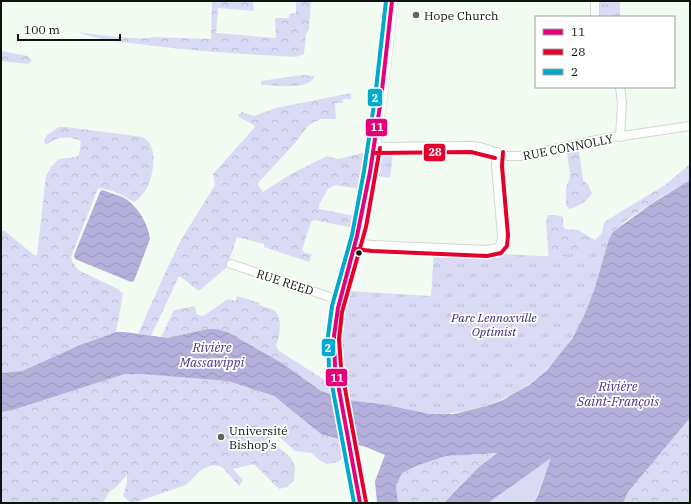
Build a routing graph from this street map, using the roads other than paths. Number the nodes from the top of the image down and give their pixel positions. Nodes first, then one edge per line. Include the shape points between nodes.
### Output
1 (392, 1) edge
2 (595, 1) edge
3 (594, 16) edge
4 (620, 88) edge
5 (690, 126) edge
6 (620, 137) junction
7 (374, 148) junction
8 (498, 152) junction
9 (356, 242) junction
10 (231, 264) dead end
11 (339, 300) junction
12 (360, 503) edge

1 - 7 main road
2 - 3 street
4 - 6 street
5 - 6 street, RUE CONNOLLY
6 - 8 street, RUE CONNOLLY via 521,156 508,156
7 - 8 street, RUE CONNOLLY via 467,146
7 - 9 main road
8 - 9 street via 496,166 502,235 498,248 488,250 372,245
9 - 11 main road
10 - 11 street, RUE REED
11 - 12 main road via 334,322 335,368

